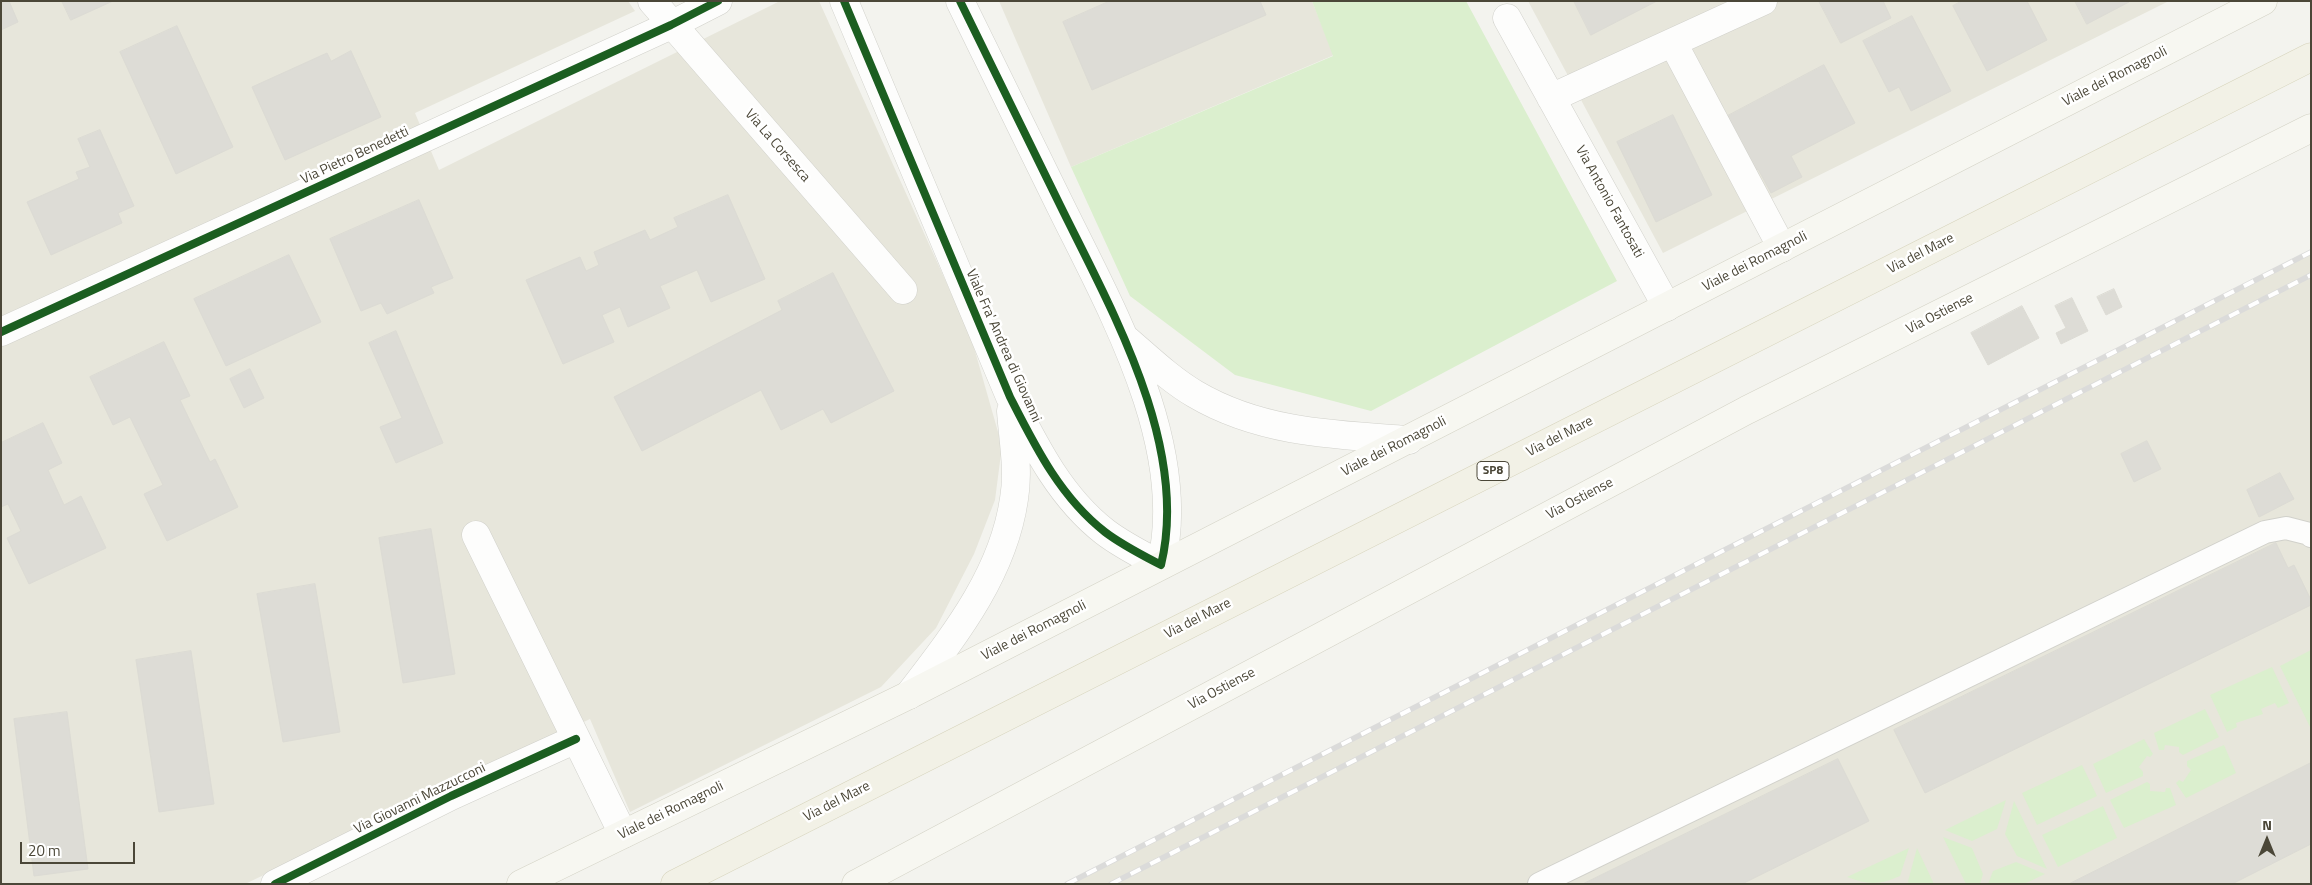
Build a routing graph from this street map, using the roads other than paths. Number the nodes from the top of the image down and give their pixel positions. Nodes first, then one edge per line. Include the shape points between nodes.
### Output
1 (652, 1) edge
2 (718, 1) edge
3 (844, 1) edge
4 (960, 1) edge
5 (1763, 1) edge
6 (2263, 1) edge
7 (1507, 18) dead end
8 (670, 26) junction
9 (1673, 43) junction
10 (2311, 57) edge
11 (1551, 98) junction
12 (2311, 128) edge
13 (1782, 248) junction
14 (903, 290) dead end
15 (1668, 307) junction
16 (1, 332) edge
17 (1127, 340) junction
18 (1010, 397) junction
19 (1409, 440) junction
20 (476, 535) dead end
21 (2311, 536) edge
22 (1161, 565) junction
23 (909, 695) junction
24 (576, 739) junction
25 (623, 834) junction
26 (275, 884) edge
27 (521, 884) edge
28 (675, 884) edge
29 (856, 884) edge
30 (1539, 884) edge

1 - 8 street, Via La Corsesca
2 - 8 street, Via Pietro Benedetti
3 - 18 street, Viale Fra' Andrea di Giovanni
4 - 17 street
5 - 9 street
6 - 13 main road, Viale dei Romagnoli
7 - 11 street, Via Antonio Fantosati
8 - 14 street, Via La Corsesca
8 - 16 street, Via Pietro Benedetti
9 - 11 street
9 - 13 street
10 - 28 main road, Via del Mare / SP8
11 - 15 street, Via Antonio Fantosati
12 - 29 main road, Via Ostiense via 1747,410
13 - 15 main road, Viale dei Romagnoli
15 - 19 main road, Viale dei Romagnoli
17 - 19 street via 1195,394 1237,414 1306,431
17 - 22 street via 1150,411 1164,474 1167,528
18 - 22 street, Viale Fra' Andrea di Giovanni via 1040,454 1077,504 1104,531
18 - 23 street, Viale Fra' Andrea di Giovanni via 1016,474 1014,499 1000,550 978,599
19 - 22 main road, Viale dei Romagnoli
20 - 24 street
21 - 30 lane via 2286,528 2265,532
22 - 23 main road, Viale dei Romagnoli
23 - 25 main road, Viale dei Romagnoli
24 - 25 street
24 - 26 street, Via Giovanni Mazzucconi via 451,796
25 - 27 main road, Viale dei Romagnoli

